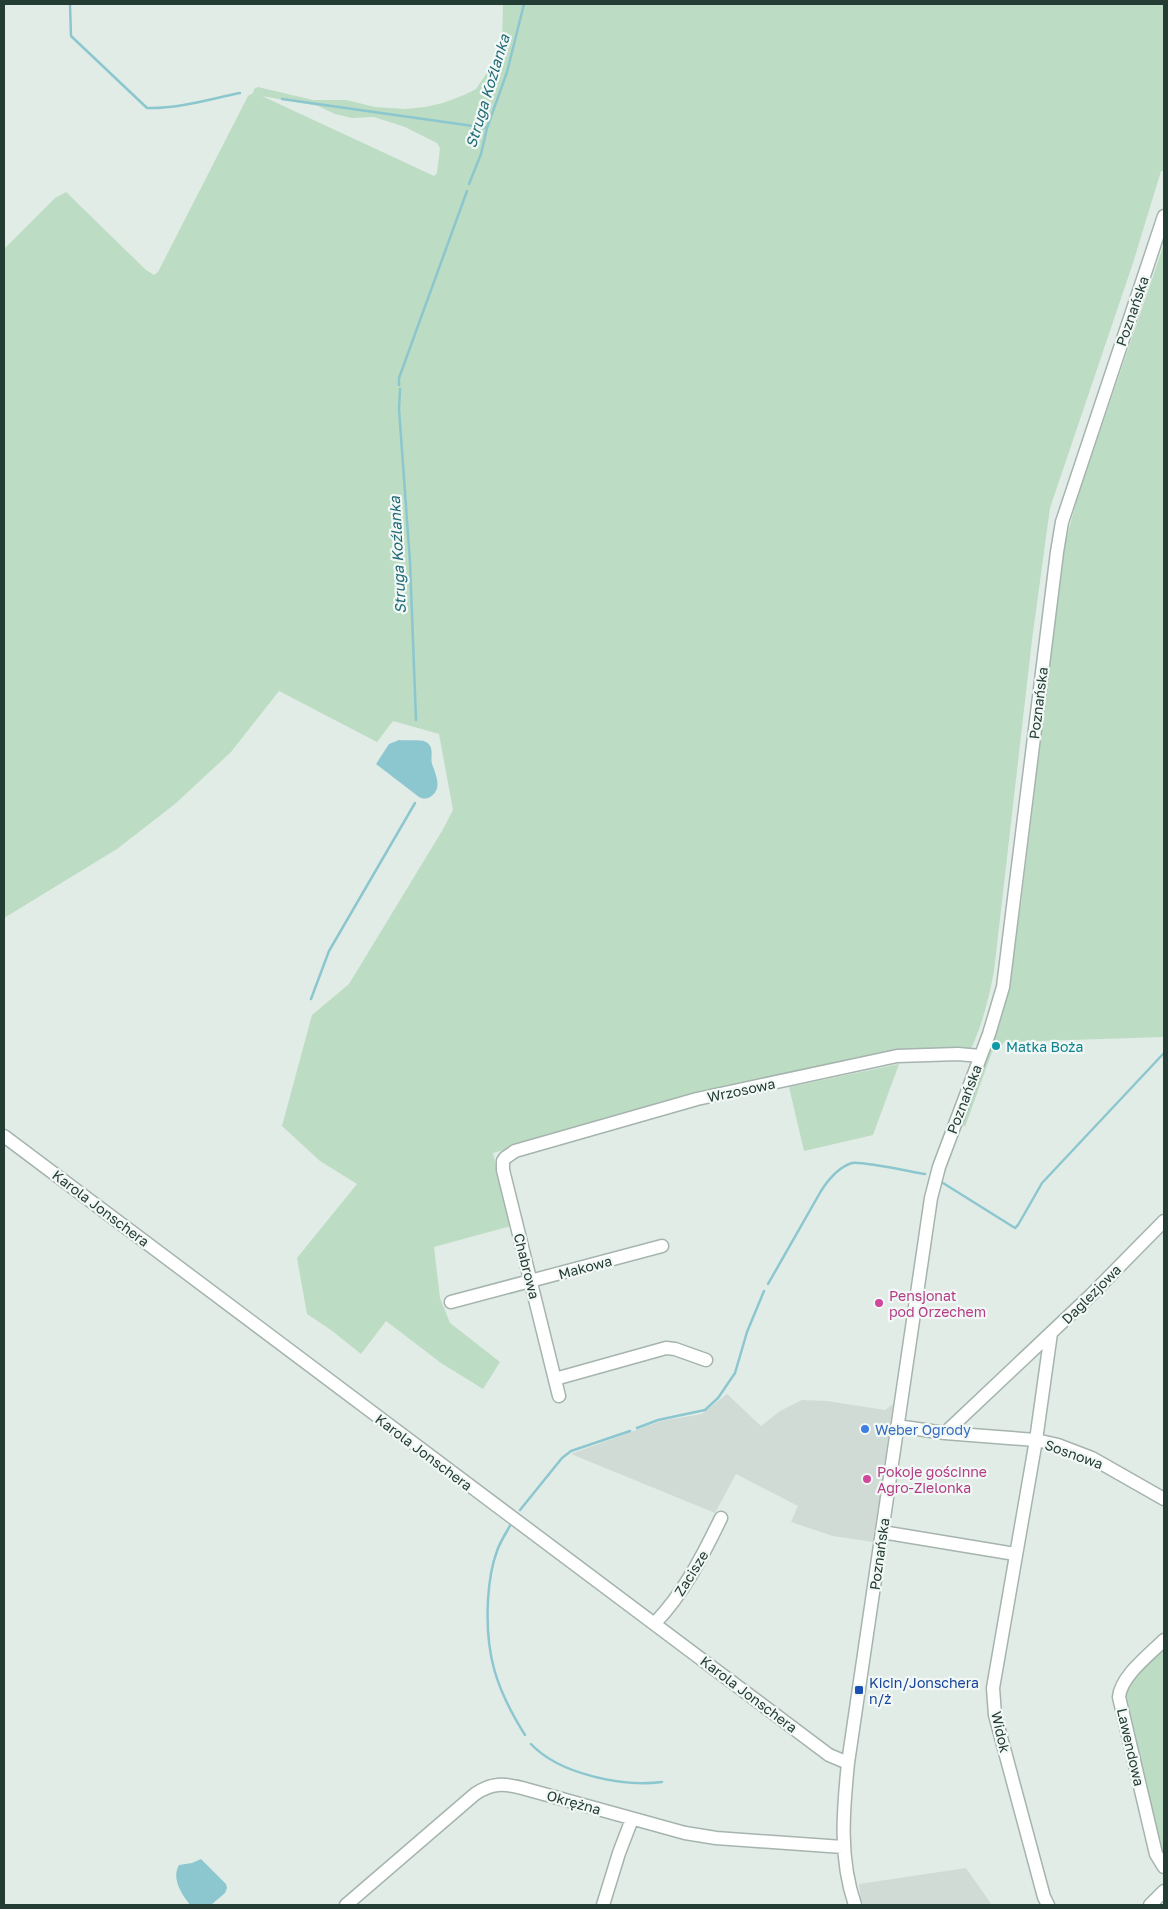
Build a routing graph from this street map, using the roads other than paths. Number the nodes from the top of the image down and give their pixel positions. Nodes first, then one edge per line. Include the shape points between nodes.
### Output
1 (1164, 216) edge
2 (980, 1056) junction
3 (4, 1136) edge
4 (508, 1155) joint
5 (1164, 1221) edge
6 (662, 1246) dead end
7 (530, 1281) junction
8 (451, 1302) dead end
9 (1052, 1333) junction
10 (706, 1360) dead end
11 (555, 1379) junction
12 (559, 1396) dead end
13 (897, 1426) junction
14 (945, 1433) junction
15 (1036, 1440) junction
16 (1164, 1499) edge
17 (721, 1518) dead end
18 (882, 1532) junction
19 (1015, 1554) junction
20 (655, 1623) junction
21 (1164, 1640) edge
22 (848, 1763) junction
23 (632, 1819) junction
24 (843, 1847) junction
25 (1164, 1867) edge
26 (1164, 1891) edge
27 (346, 1905) edge
28 (603, 1905) edge
29 (855, 1905) edge
30 (1048, 1905) edge
31 (1150, 1905) edge

1 - 2 street, Poznańska via 1062,522 1005,973 999,1002
2 - 4 street, Wrzosowa via 897,1056 697,1099
2 - 13 street, Poznańska via 932,1191
3 - 20 street, Karola Jonschera
4 - 7 street, Chabrowa via 502,1166
5 - 9 street, Daglezjowa
6 - 7 street, Makowa
7 - 8 street, Makowa
7 - 11 street, Chabrowa
9 - 14 street
9 - 15 street, Daglezjowa
10 - 11 street via 666,1348
11 - 12 street, Chabrowa
13 - 14 street, Sosnowa
13 - 18 street, Poznańska
14 - 15 street, Sosnowa
15 - 16 street, Sosnowa via 1092,1458
15 - 19 street, Widok
17 - 20 street, Zacisze via 696,1568
18 - 19 street
18 - 22 street, Poznańska
19 - 30 street, Widok via 993,1688 995,1715
20 - 22 street, Karola Jonschera via 829,1755
21 - 25 street, Lawendowa via 1125,1679 1119,1697 1156,1854
22 - 24 street, Poznańska
23 - 24 street, Okrężna via 708,1837
23 - 27 street, Okrężna via 512,1785 489,1786 475,1794
23 - 28 street
24 - 29 street, Poznańska
26 - 31 street

